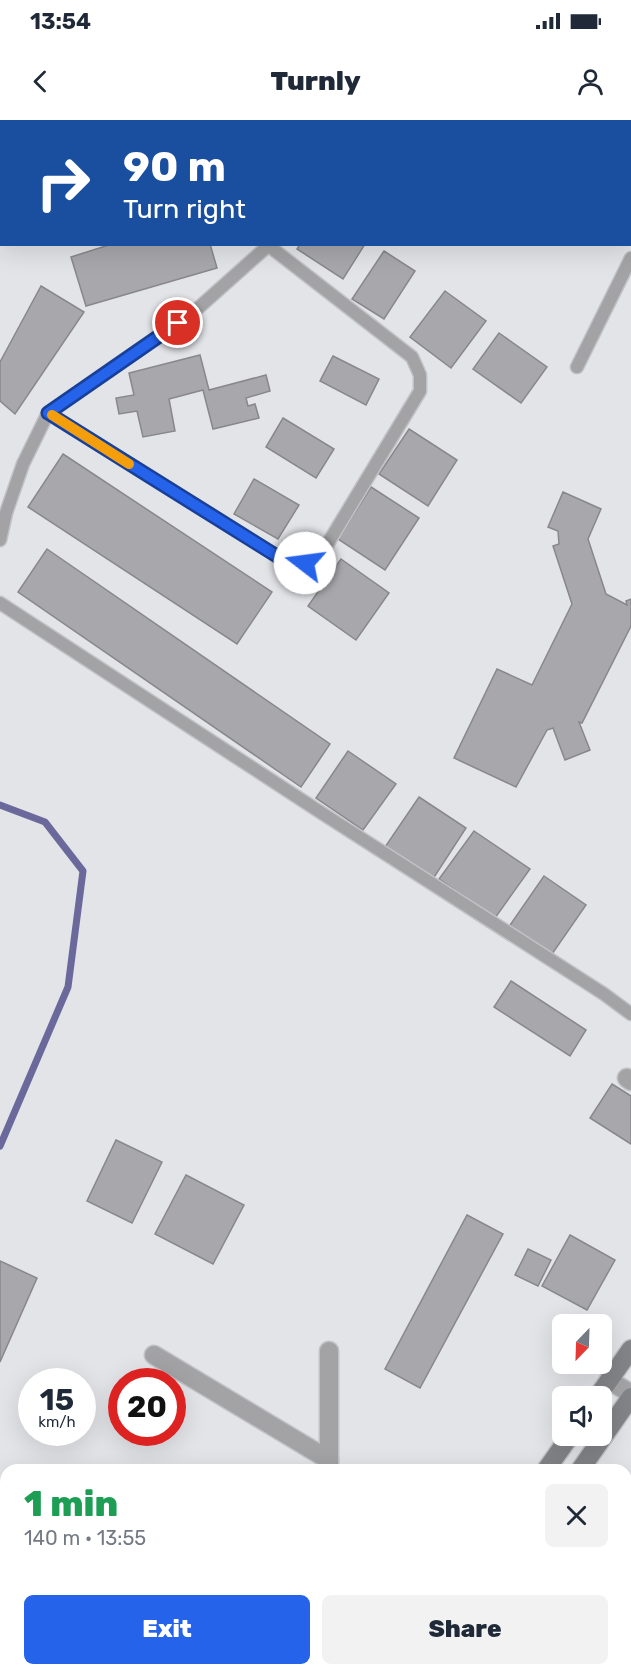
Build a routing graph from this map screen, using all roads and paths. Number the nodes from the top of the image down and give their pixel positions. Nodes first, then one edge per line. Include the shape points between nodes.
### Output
1 (269, 246) edge
2 (271, 246) edge
3 (631, 258) edge
4 (577, 367) dead end
5 (48, 413) junction
6 (0, 540) edge
7 (0, 603) edge
8 (631, 1014) edge
9 (631, 1348) edge
10 (329, 1351) dead end
11 (154, 1355) dead end
12 (609, 1380) junction
13 (605, 1386) edge
14 (631, 1396) edge
15 (563, 1446) edge
16 (327, 1464) edge
17 (329, 1464) edge
18 (550, 1464) edge
19 (584, 1464) edge

1 - 5 lane via 196,310
2 - 5 lane via 412,357 420,375 420,391 319,558 288,563
3 - 4 lane
5 - 6 lane via 23,464
7 - 8 lane
9 - 12 street
10 - 17 street
11 - 16 street
12 - 13 street
12 - 14 street
14 - 19 street
15 - 18 street

